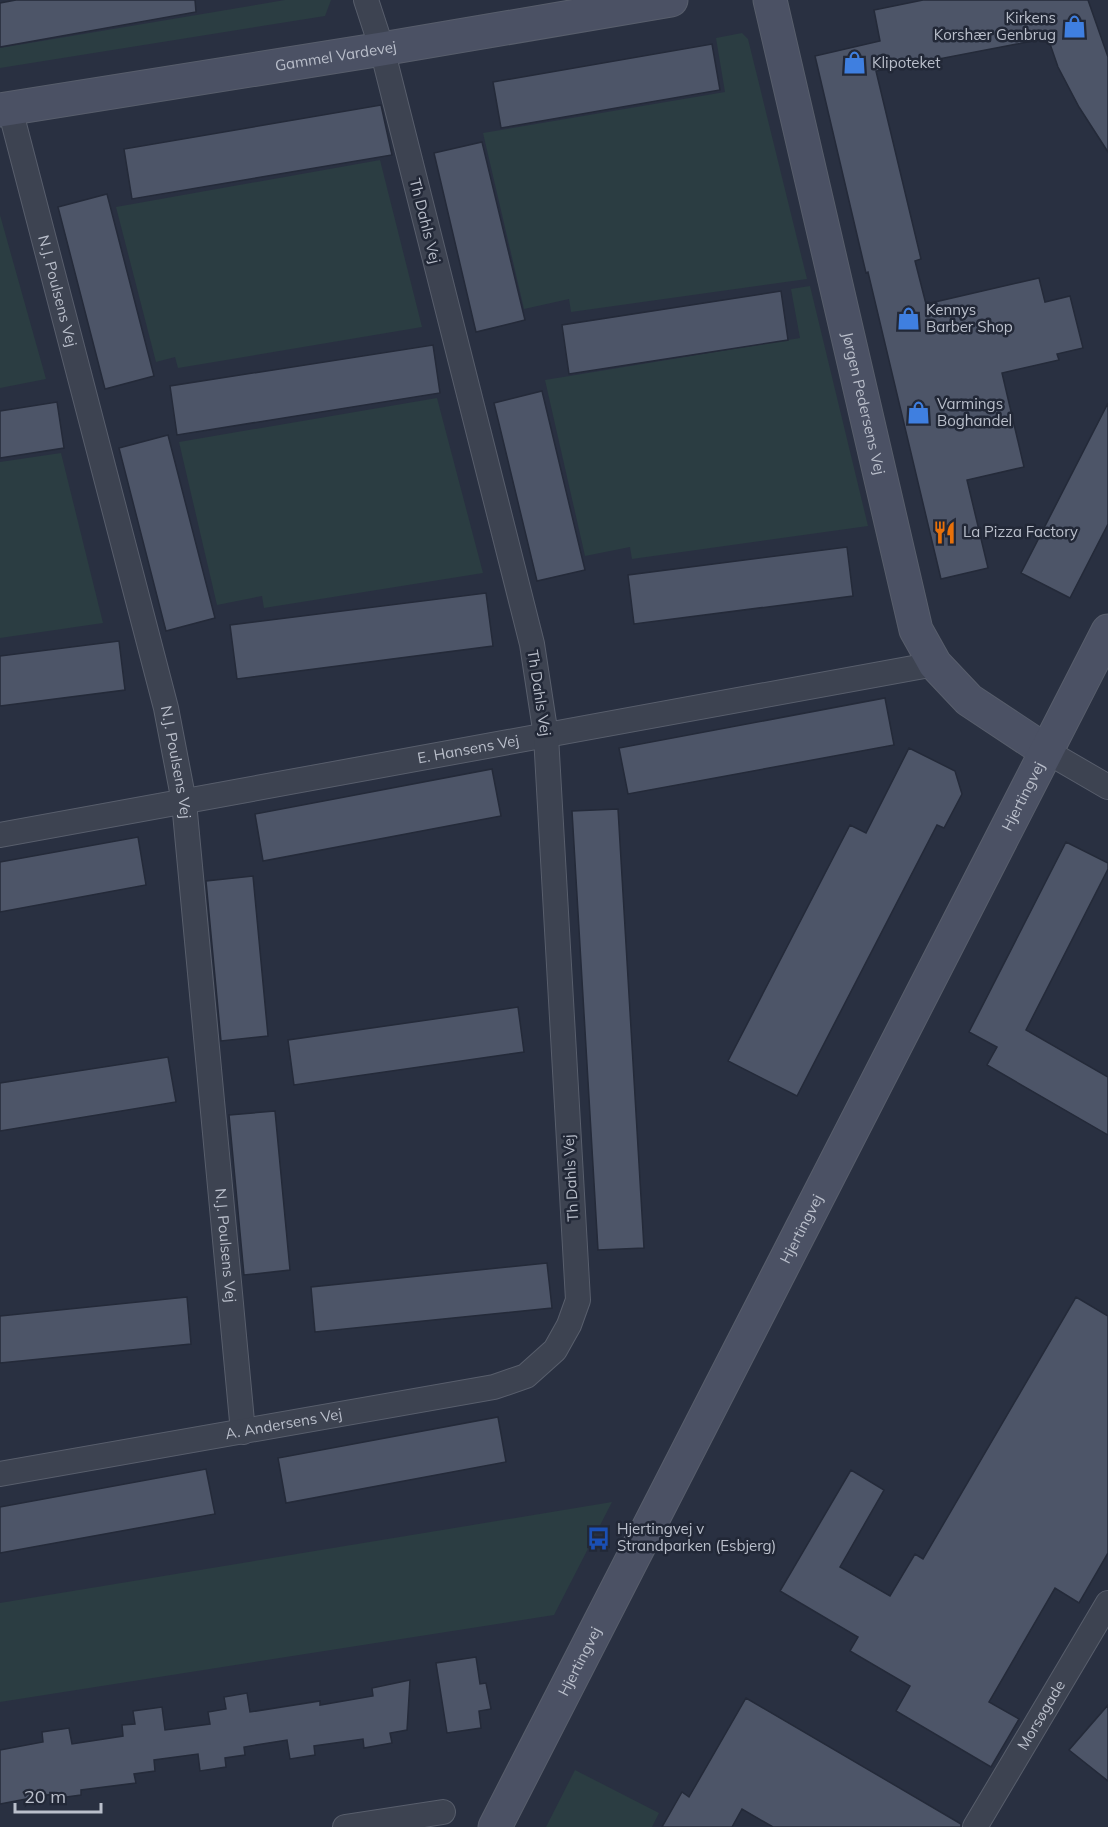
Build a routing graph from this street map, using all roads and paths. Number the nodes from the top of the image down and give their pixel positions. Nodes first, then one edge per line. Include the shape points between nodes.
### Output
1 (366, 0) edge
2 (671, 0) edge
3 (770, 0) edge
4 (382, 49) junction
5 (5, 110) edge
6 (1108, 631) edge
7 (935, 664) junction
8 (546, 736) junction
9 (1046, 751) junction
10 (1108, 787) edge
11 (184, 802) junction
12 (0, 835) edge
13 (555, 1350) joint
14 (243, 1432) junction
15 (0, 1474) edge
16 (1108, 1603) edge
17 (443, 1812) dead end
18 (345, 1827) edge
19 (495, 1827) edge
20 (975, 1827) edge

1 - 4 street, Th Dahls Vej
2 - 4 street, Gammel Vardevej
3 - 7 street, Jørgen Pedersens Vej via 916,630
4 - 5 street, Gammel Vardevej
4 - 8 street, Th Dahls Vej via 532,644
5 - 11 street, N.J. Poulsens Vej via 166,708
6 - 9 street, Hjertingvej
7 - 8 street, E. Hansens Vej
7 - 9 street, Jørgen Pedersens Vej via 969,700
8 - 11 street, E. Hansens Vej
8 - 13 street, Th Dahls Vej via 578,1300
9 - 10 street
9 - 19 street, Hjertingvej
11 - 12 street, E. Hansens Vej
11 - 14 street, N.J. Poulsens Vej
13 - 14 street, A. Andersens Vej via 526,1376 494,1387
14 - 15 street, A. Andersens Vej
16 - 20 street, Morsøgade
17 - 18 street

